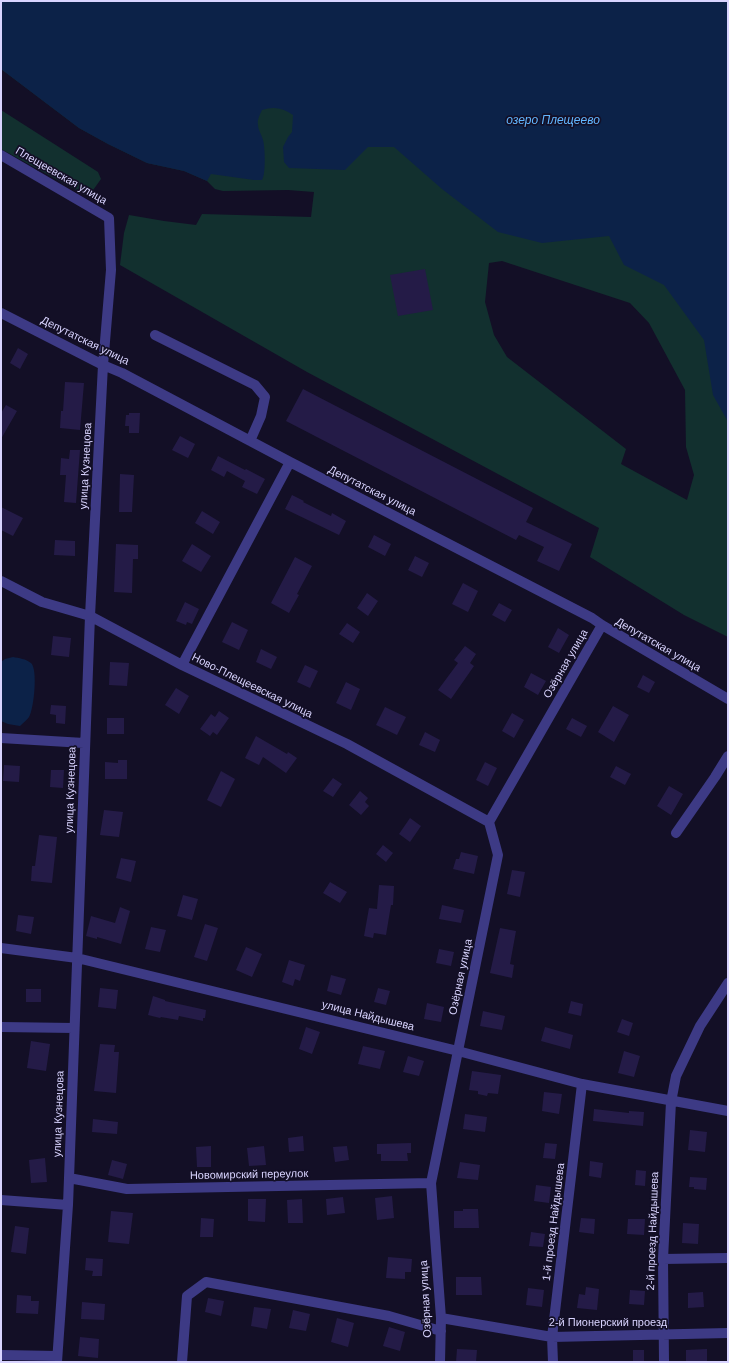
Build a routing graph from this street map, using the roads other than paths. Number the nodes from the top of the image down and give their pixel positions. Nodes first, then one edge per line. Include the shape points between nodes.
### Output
1 (1, 155) edge
2 (109, 218) joint
3 (1, 313) edge
4 (155, 335) dead end
5 (103, 365) junction
6 (250, 441) junction
7 (290, 462) junction
8 (1, 581) edge
9 (90, 616) junction
10 (602, 625) junction
11 (182, 665) junction
12 (728, 700) edge
13 (1, 738) edge
14 (84, 743) junction
15 (728, 756) edge
16 (489, 822) junction
17 (676, 833) dead end
18 (1, 948) edge
19 (77, 958) junction
20 (728, 983) edge
21 (728, 998) edge
22 (716, 999) junction
23 (1, 1027) edge
24 (74, 1028) junction
25 (458, 1051) junction
26 (582, 1084) junction
27 (671, 1102) junction
28 (728, 1111) edge
29 (69, 1178) junction
30 (431, 1183) junction
31 (1, 1200) edge
32 (68, 1205) junction
33 (728, 1258) edge
34 (663, 1259) junction
35 (441, 1318) junction
36 (441, 1330) junction
37 (728, 1333) edge
38 (663, 1335) junction
39 (552, 1337) junction
40 (1, 1355) edge
41 (57, 1359) edge
42 (182, 1362) edge
43 (440, 1362) edge
44 (553, 1362) edge
45 (664, 1362) edge

1 - 2 street, Плещеевская улица
2 - 5 street, улица Кузнецова via 111,270
3 - 5 street, Депутатская улица
4 - 6 street via 255,385 265,397 261,416
5 - 6 street, Депутатская улица
5 - 9 street, улица Кузнецова
6 - 7 street, Депутатская улица
7 - 10 street, Депутатская улица
7 - 11 street
8 - 9 street, Ново-Плещеевская улица via 42,602
9 - 11 street, Ново-Плещеевская улица
9 - 14 street, улица Кузнецова
10 - 12 street, Депутатская улица
10 - 16 street, Озёрная улица
11 - 16 street, Ново-Плещеевская улица via 347,744
13 - 14 street
14 - 19 street, улица Кузнецова
15 - 17 street
16 - 25 street, Озёрная улица via 498,855
18 - 19 street, улица Найдышева
19 - 24 street, улица Кузнецова
19 - 25 street, улица Найдышева
20 - 22 street, 2-й проезд Найдышева
21 - 22 street
22 - 27 street, 2-й проезд Найдышева via 676,1076
23 - 24 street
24 - 29 street, улица Кузнецова
25 - 26 street, улица Найдышева
25 - 30 street, Озёрная улица
26 - 27 street, улица Найдышева
26 - 39 street, 1-й проезд Найдышева
27 - 28 street, улица Найдышева
27 - 34 street, 2-й проезд Найдышева
29 - 30 street, Новомирский переулок via 127,1189
29 - 32 street, улица Кузнецова
30 - 35 street, Озёрная улица
31 - 32 street
32 - 41 street, улица Кузнецова
33 - 34 street
34 - 38 street, 2-й проезд Найдышева
35 - 36 street, Озёрная улица
35 - 39 street, 2-й Пионерский проезд
36 - 42 street via 389,1316 206,1282 187,1296
36 - 43 street, Озёрная улица
37 - 38 street, 2-й Пионерский проезд
38 - 39 street, 2-й Пионерский проезд
38 - 45 street, 2-й проезд Найдышева
39 - 44 street, 1-й проезд Найдышева
40 - 41 street

